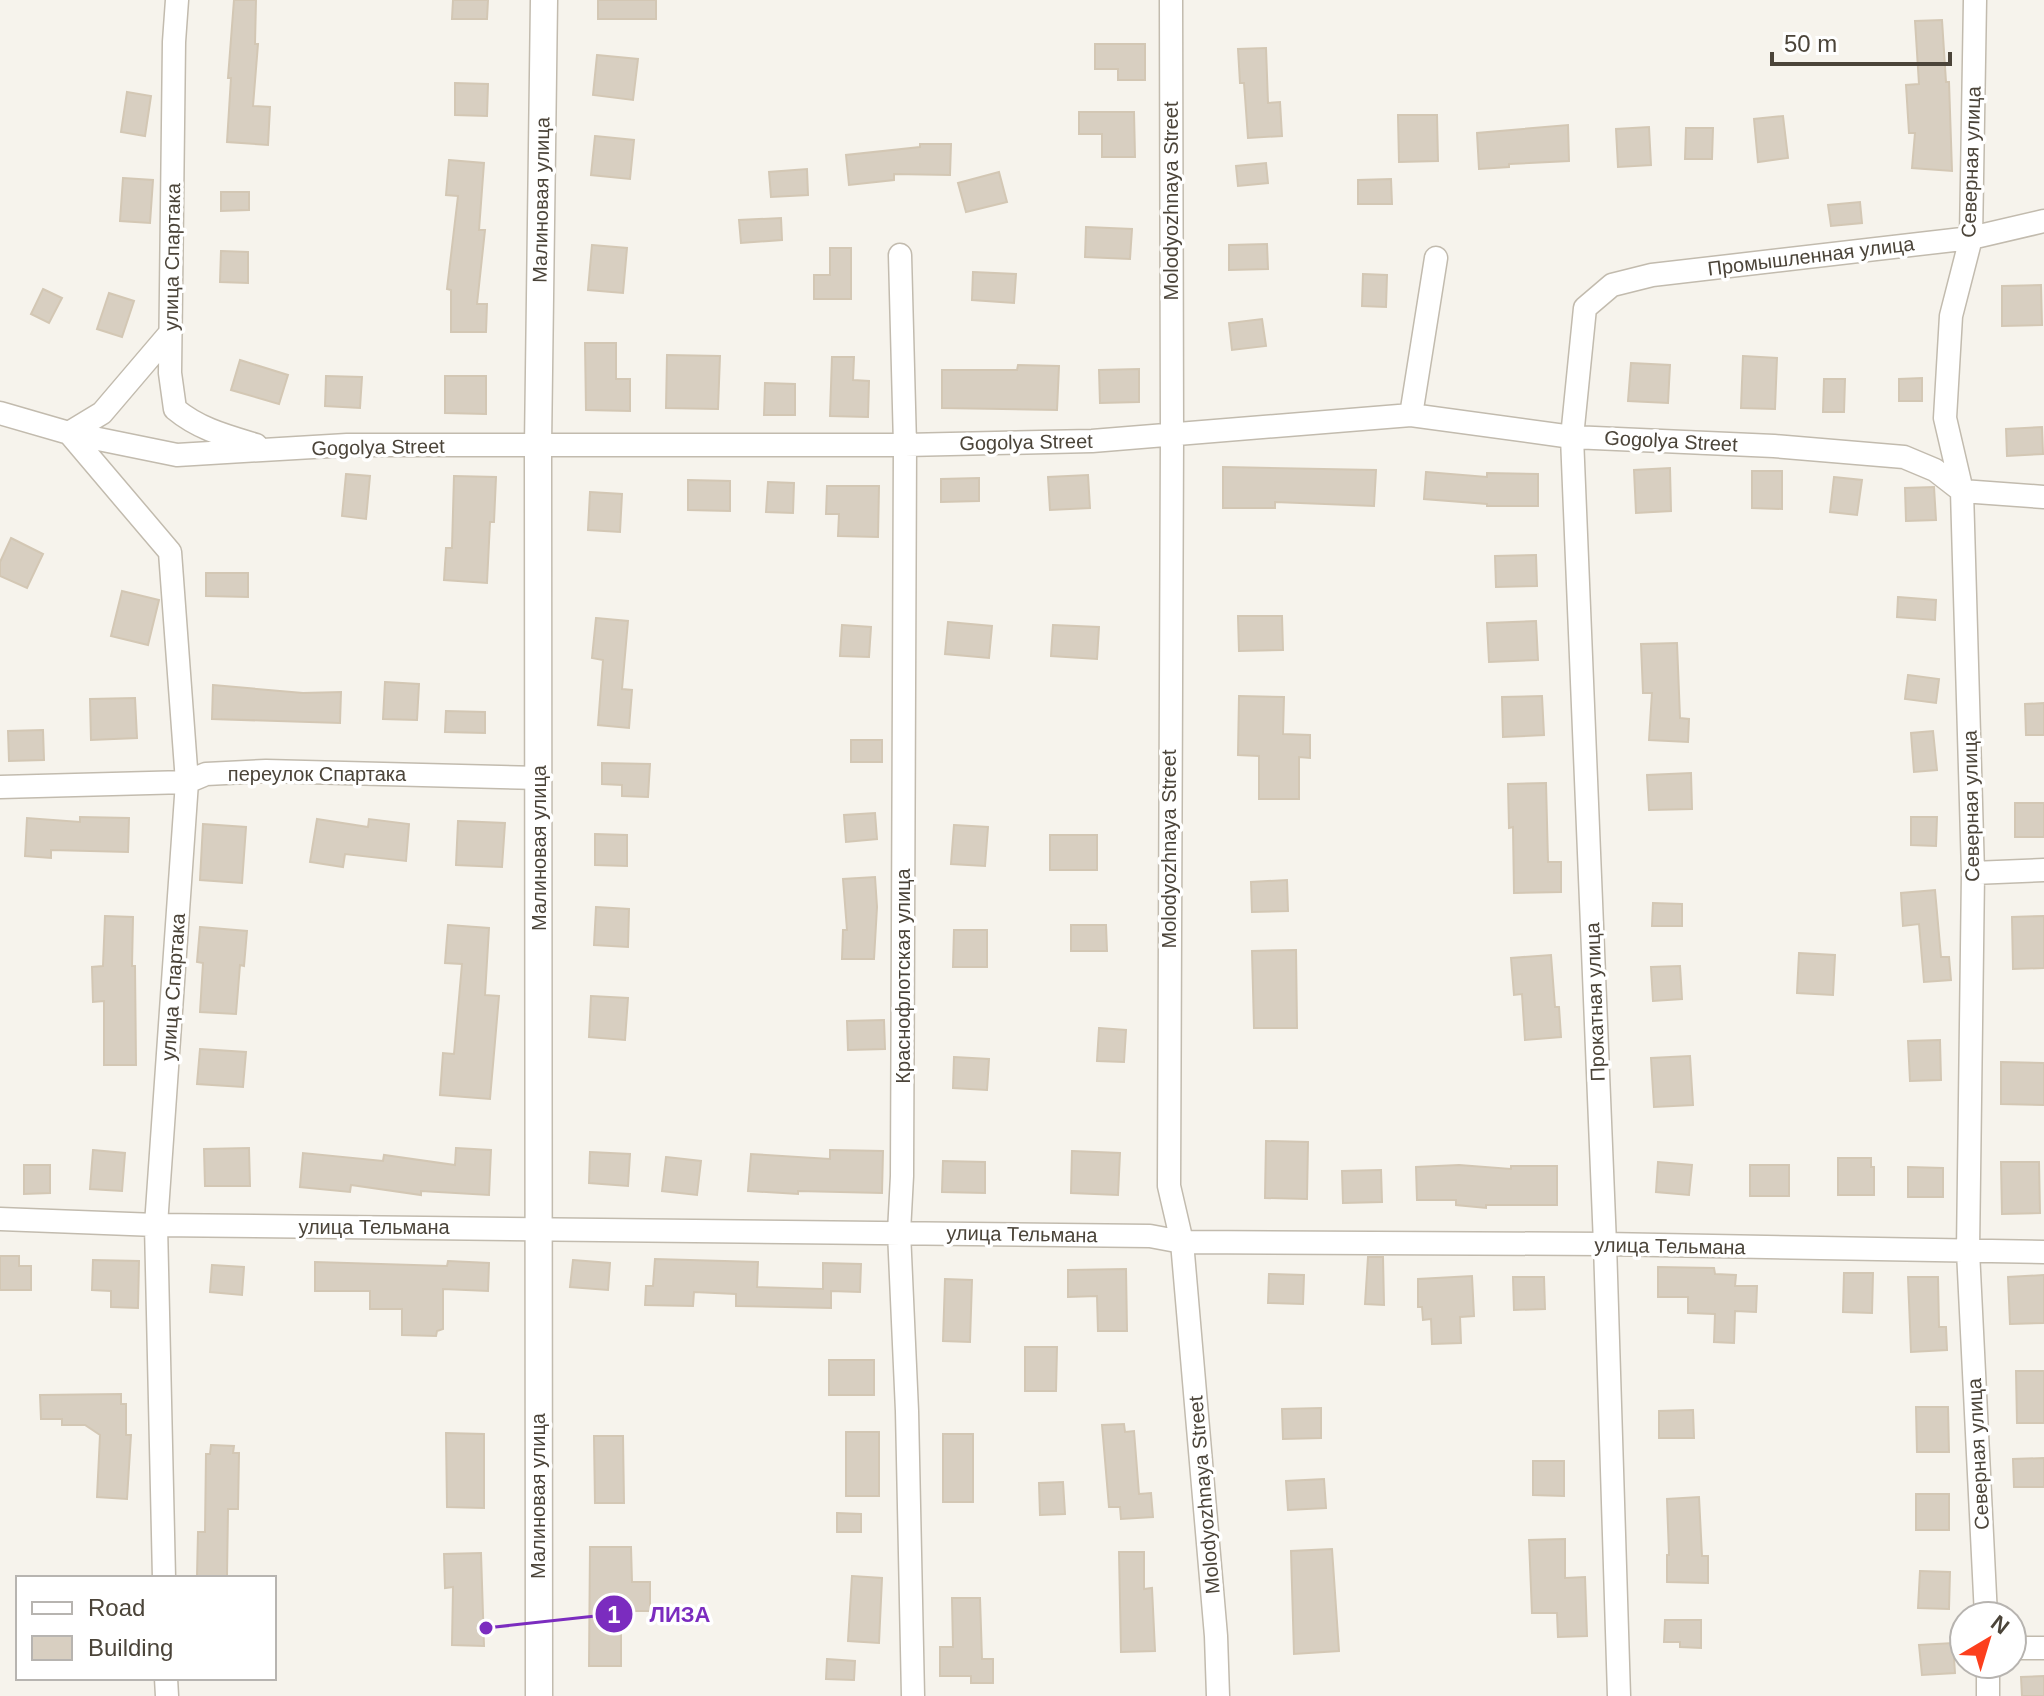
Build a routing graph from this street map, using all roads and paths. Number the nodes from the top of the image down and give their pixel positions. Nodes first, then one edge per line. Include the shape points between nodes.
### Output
1 (177, 0) edge
2 (544, 0) edge
3 (1171, 0) edge
4 (1975, 0) edge
5 (2044, 221) edge
6 (1971, 238) junction
7 (900, 255) dead end
8 (1436, 258) dead end
9 (1585, 308) joint
10 (171, 332) junction
11 (0, 413) edge
12 (1411, 415) junction
13 (69, 433) junction
14 (1172, 436) junction
15 (1572, 437) junction
16 (905, 445) junction
17 (538, 446) junction
18 (271, 449) junction
19 (1962, 491) junction
20 (2044, 497) edge
21 (540, 778) junction
22 (187, 782) junction
23 (0, 787) edge
24 (2044, 870) edge
25 (1973, 873) junction
26 (0, 1219) edge
27 (156, 1225) junction
28 (537, 1228) junction
29 (899, 1232) junction
30 (1182, 1242) junction
31 (1605, 1244) junction
32 (1968, 1251) junction
33 (2044, 1252) edge
34 (164, 1576) edge
35 (1985, 1600) edge
36 (539, 1696) edge
37 (913, 1696) edge
38 (1218, 1696) edge
39 (1619, 1696) edge

1 - 10 street, улица Спартака
2 - 17 street, Малиновая улица
3 - 14 street, Molodyozhnaya Street
4 - 6 street, Северная улица
5 - 6 street, Промышленная улица
6 - 9 street, Промышленная улица via 1652,275 1612,285
6 - 19 street, Северная улица via 1951,316 1945,418
7 - 16 street, Краснофлотская улица
8 - 12 street
9 - 15 street, Прокатная улица
10 - 13 street via 102,413
10 - 18 street, улица Спартака via 175,409 212,432
11 - 13 street, Gogolya Street
12 - 14 street, Gogolya Street
12 - 15 street, Gogolya Street
13 - 18 street, Gogolya Street via 177,455
13 - 22 street, улица Спартака via 170,552
14 - 16 street, Gogolya Street
14 - 30 street, Molodyozhnaya Street via 1169,1186
15 - 19 street, Gogolya Street via 1904,457 1935,470
15 - 31 street, Прокатная улица
16 - 17 street, Gogolya Street
16 - 29 street, Краснофлотская улица
17 - 18 street, Gogolya Street
17 - 21 street, Малиновая улица
19 - 20 street
19 - 25 street, Северная улица
21 - 22 street, переулок Спартака via 266,771 206,774
21 - 28 street, Малиновая улица
22 - 23 street, переулок Спартака
22 - 27 street, улица Спартака
24 - 25 street
25 - 32 street, Северная улица
26 - 27 street, улица Тельмана
27 - 28 street, улица Тельмана
27 - 34 street, улица Спартака
28 - 29 street, улица Тельмана
28 - 36 street, Малиновая улица
29 - 30 street, улица Тельмана via 1150,1236
29 - 37 street, Краснофлотская улица
30 - 31 street, улица Тельмана
30 - 38 street, Molodyozhnaya Street
31 - 32 street, улица Тельмана
31 - 39 street, Прокатная улица
32 - 33 street, улица Тельмана
32 - 35 street, Северная улица

